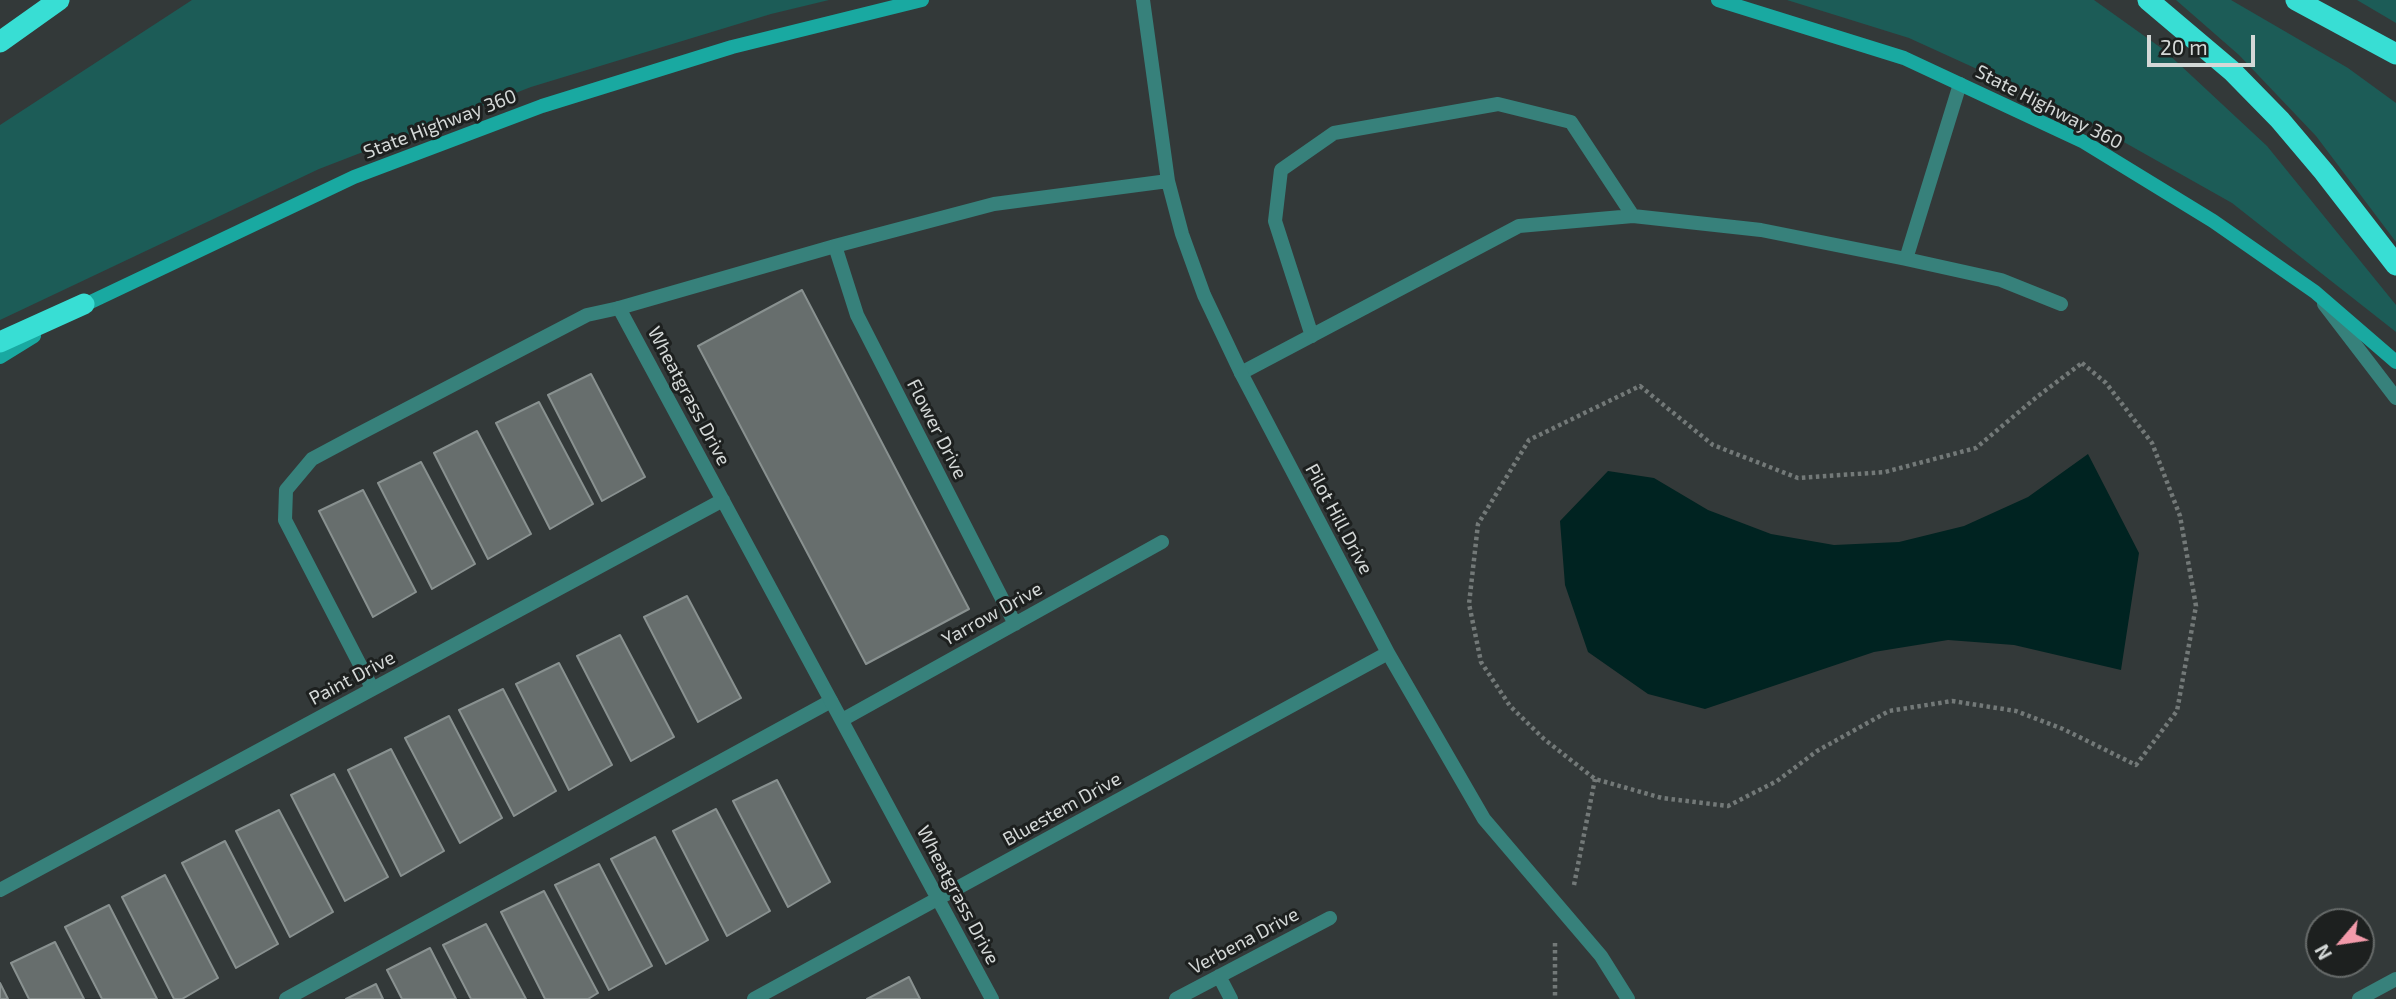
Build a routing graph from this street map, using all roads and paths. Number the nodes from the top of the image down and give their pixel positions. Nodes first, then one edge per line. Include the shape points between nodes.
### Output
1 (59, 0) edge
2 (922, 0) edge
3 (1143, 0) edge
4 (1718, 0) edge
5 (2148, 0) edge
6 (2296, 0) edge
7 (0, 42) edge
8 (2396, 54) edge
9 (1960, 83) junction
10 (1168, 181) junction
11 (1633, 216) junction
12 (835, 246) junction
13 (1906, 259) junction
14 (2396, 265) edge
15 (2315, 292) junction
16 (85, 304) junction
17 (2061, 304) dead end
18 (620, 309) junction
19 (1312, 336) junction
20 (0, 342) edge
21 (0, 357) edge
22 (2396, 362) edge
23 (1241, 373) junction
24 (2396, 398) edge
25 (723, 500) junction
26 (1162, 542) dead end
27 (1015, 625) junction
28 (1388, 653) junction
29 (372, 688) junction
30 (831, 701) junction
31 (842, 720) junction
32 (1595, 779) junction
33 (1573, 887) dead end
34 (0, 890) edge
35 (938, 899) junction
36 (1330, 918) dead end
37 (1555, 943) dead end
38 (1219, 976) junction
39 (2396, 979) edge
40 (286, 999) edge
41 (754, 999) edge
42 (992, 999) edge
43 (1176, 999) edge
44 (1231, 999) edge
45 (1555, 999) edge
46 (1628, 999) edge
47 (2358, 999) edge

1 - 7 highway
2 - 16 main road, State Highway 360 via 732,47 542,106 354,177
3 - 10 street, Pilot Hill Drive
4 - 9 main road, State Highway 360 via 1904,58
5 - 14 highway via 2232,71 2280,120
6 - 8 highway
9 - 13 street
9 - 15 main road, State Highway 360 via 2084,142 2213,221
10 - 12 street, Wheatgrass Drive via 994,204
10 - 23 street, Pilot Hill Drive via 1204,295
11 - 13 street via 1761,230
11 - 19 street via 1519,226
11 - 19 street via 1571,122 1498,104 1334,133 1281,170 1275,220
12 - 18 street, Wheatgrass Drive
12 - 27 street, Flower Drive via 858,315
13 - 17 street via 2001,280
15 - 22 main road, State Highway 360
15 - 24 street
16 - 20 highway
16 - 21 main road, State Highway 360
18 - 25 street, Wheatgrass Drive
18 - 29 street via 587,316 312,459 286,490 285,520
19 - 23 street
23 - 28 street, Pilot Hill Drive
25 - 29 street, Paint Drive
25 - 30 street, Wheatgrass Drive
26 - 27 street, Yarrow Drive
27 - 31 street, Yarrow Drive
28 - 35 street, Bluestem Drive
28 - 46 street, Pilot Hill Drive via 1483,818 1601,956
29 - 34 street, Paint Drive
30 - 31 street, Wheatgrass Drive
30 - 40 street
31 - 35 street, Wheatgrass Drive
32 - 32 path via 1662,799 1728,806 1889,711 1952,701 2015,711 2136,765 2177,711 2196,606 2180,516 2152,443 2106,383 2082,363 1976,448 1885,472 1798,478 1713,445 1640,386 1529,440 1478,524 1469,604 1481,662 1510,706
32 - 33 path
35 - 41 street, Bluestem Drive
35 - 42 street, Wheatgrass Drive
36 - 38 street, Verbena Drive
37 - 45 path
38 - 43 street, Verbena Drive
38 - 44 street
39 - 47 street

